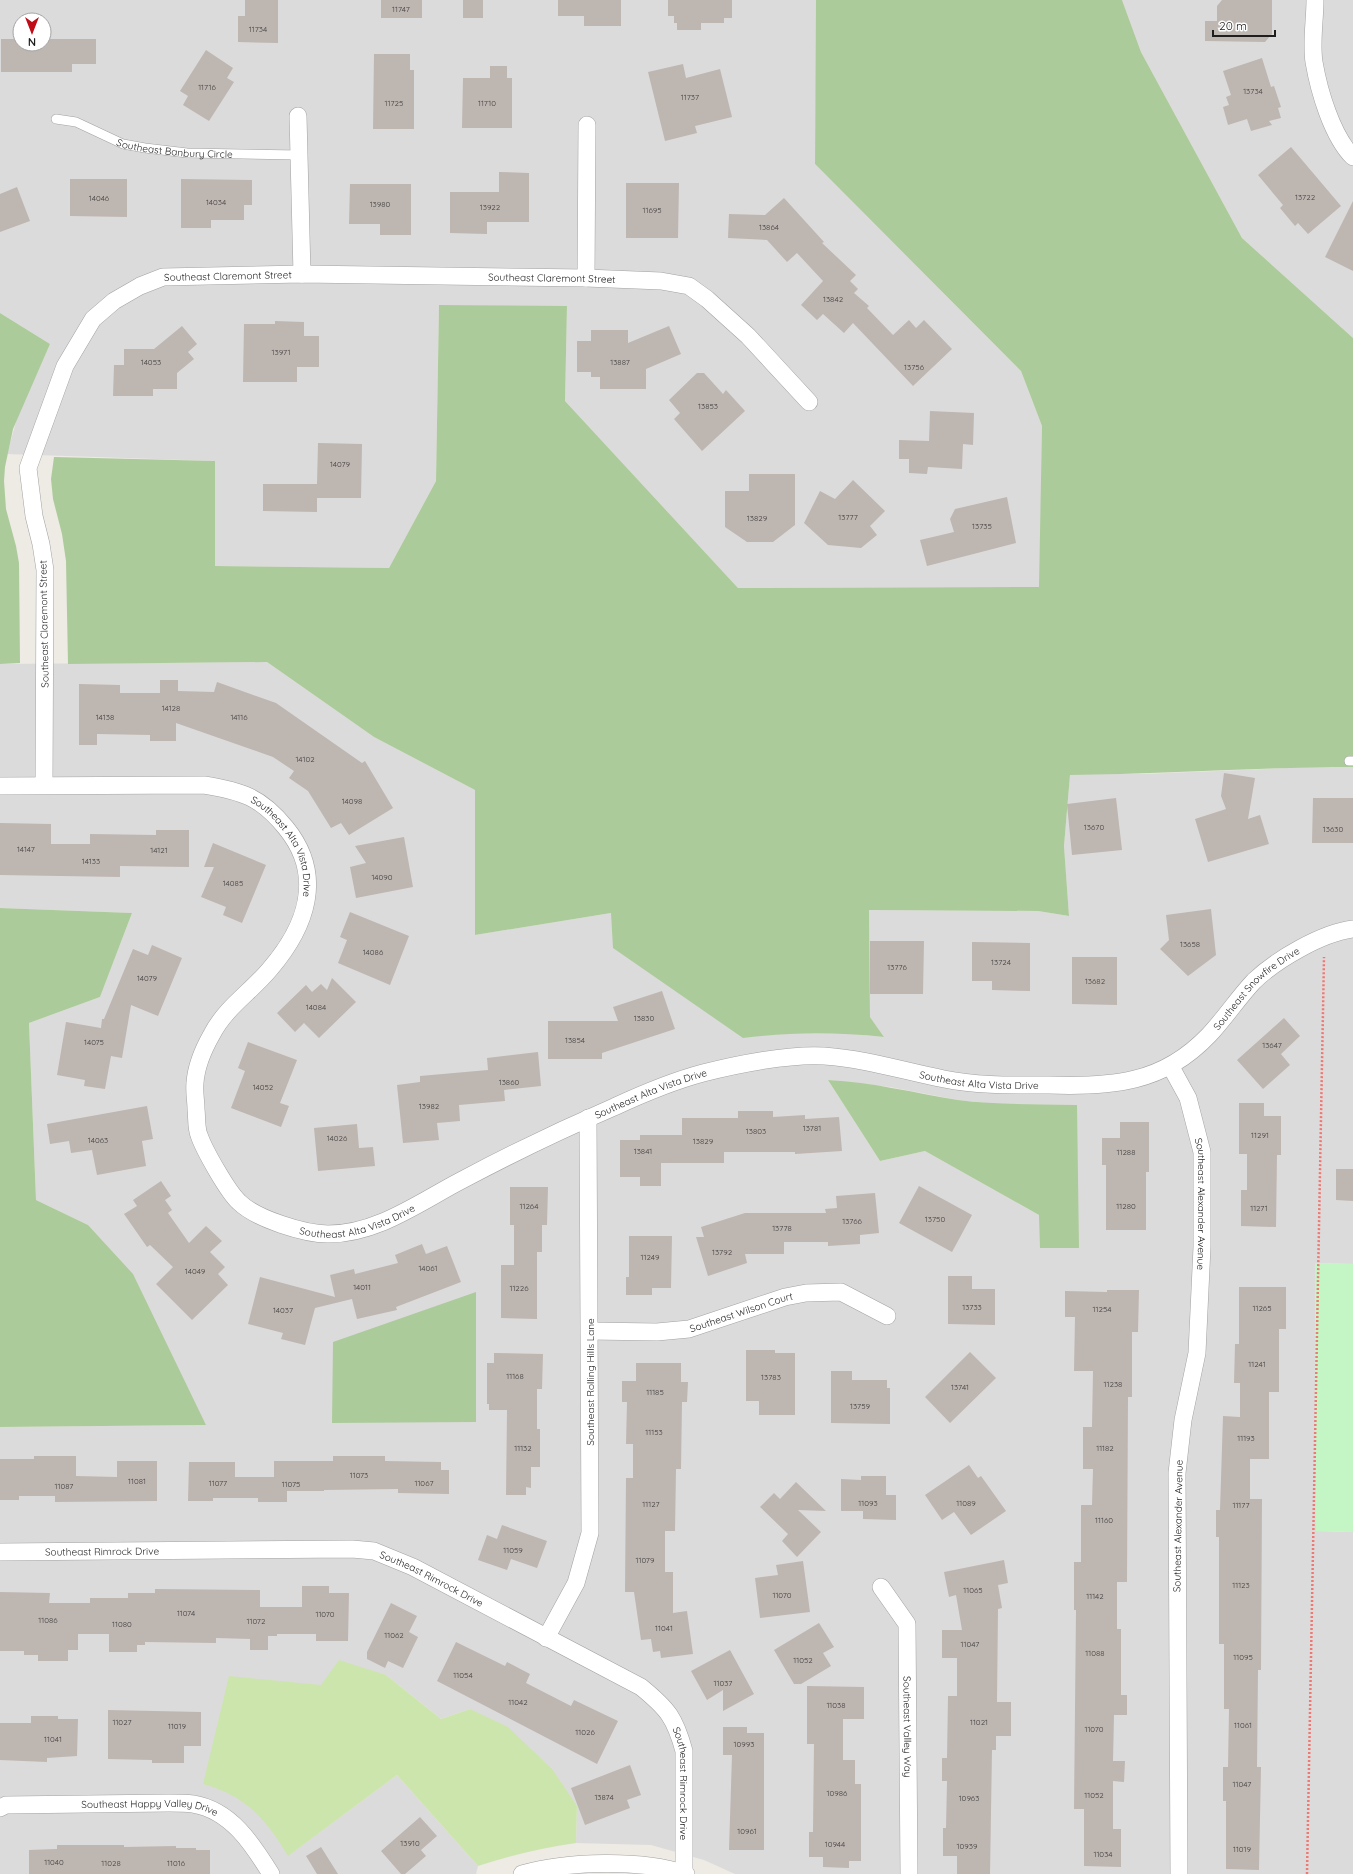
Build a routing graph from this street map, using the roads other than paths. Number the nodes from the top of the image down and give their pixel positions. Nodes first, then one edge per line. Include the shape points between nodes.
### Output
1 (1315, 0) edge
2 (298, 116) dead end
3 (56, 119) dead end
4 (587, 125) dead end
5 (299, 155) junction
6 (1353, 157) edge
7 (302, 274) junction
8 (586, 278) junction
9 (809, 402) dead end
10 (44, 785) junction
11 (0, 786) edge
12 (1353, 929) edge
13 (1171, 1067) junction
14 (588, 1118) junction
15 (887, 1316) dead end
16 (590, 1331) junction
17 (0, 1552) edge
18 (881, 1587) dead end
19 (546, 1638) junction
20 (0, 1808) edge
21 (272, 1874) edge
22 (522, 1874) edge
23 (685, 1874) edge
24 (908, 1874) edge
25 (1179, 1874) edge

1 - 6 street via 1314,61 1328,114 1344,148
2 - 5 street
3 - 5 lane, Southeast Banbury Circle via 76,122 123,144 144,148 187,153
4 - 8 street
5 - 7 street
7 - 8 street, Southeast Claremont Street
7 - 10 street, Southeast Claremont Street via 162,277 114,301 93,319 65,366 28,468 45,570
8 - 9 street, Southeast Claremont Street via 660,281 689,286 748,336
10 - 11 street, Southeast Alta Vista Drive
10 - 14 street, Southeast Alta Vista Drive via 204,785 230,789 250,796 271,810 302,853 308,887 305,914 295,934 270,970 231,1007 213,1031 200,1061 195,1082 198,1134 226,1185 240,1203 259,1216 309,1233 332,1234 374,1227 540,1139
12 - 13 street, Southeast Snowfire Drive via 1342,930 1285,956 1254,982 1207,1037
13 - 14 street, Southeast Alta Vista Drive via 1135,1079 1092,1086 1002,1085 947,1080 878,1062 821,1056 761,1061 701,1073 640,1095
13 - 25 street, Southeast Alexander Avenue via 1188,1098 1202,1152 1202,1247 1197,1353 1183,1420 1177,1473
14 - 16 street, Southeast Rolling Hills Lane
15 - 16 street, Southeast Wilson Court via 841,1292 806,1293 786,1297 690,1329 657,1332
16 - 19 street, Southeast Rolling Hills Lane via 590,1533 576,1583
17 - 19 street, Southeast Rimrock Drive via 352,1549 374,1551 414,1567
18 - 24 street, Southeast Valley Way via 907,1624
19 - 23 street, Southeast Rimrock Drive via 641,1687 662,1704 672,1718 684,1751
20 - 21 street, Southeast Happy Valley Drive via 6,1805 194,1804 215,1812 237,1827
22 - 23 street via 568,1866 612,1864 650,1867

